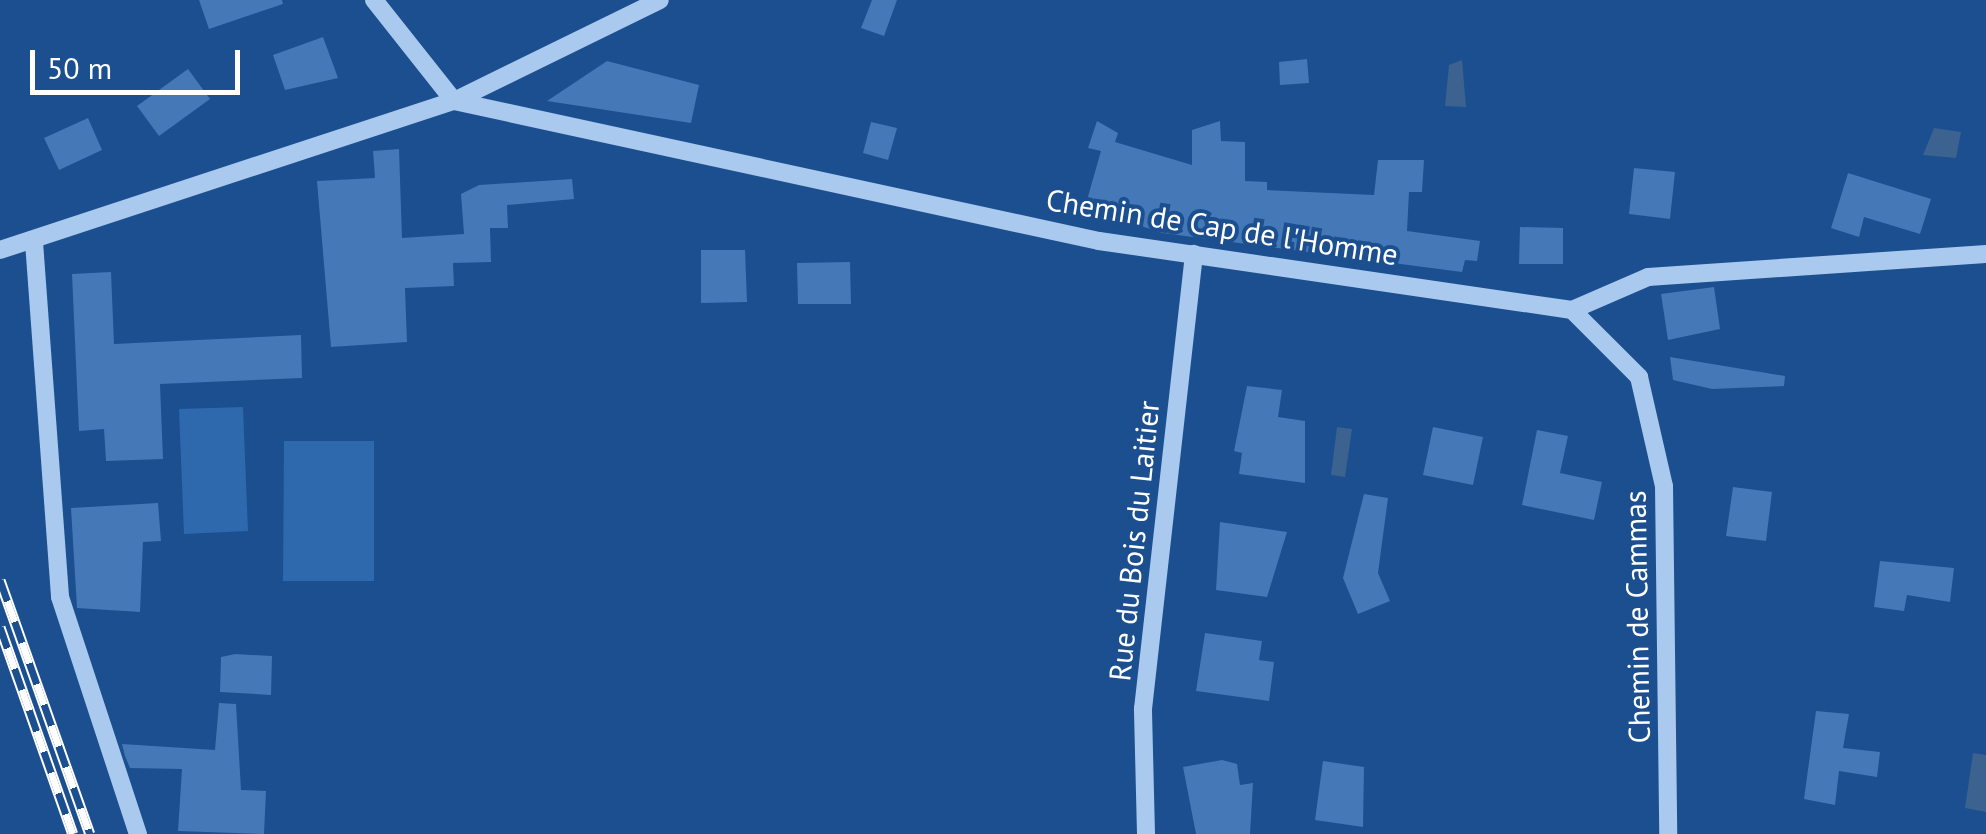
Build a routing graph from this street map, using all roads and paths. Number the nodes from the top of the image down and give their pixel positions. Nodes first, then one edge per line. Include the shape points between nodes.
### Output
1 (374, 0) edge
2 (660, 0) edge
3 (454, 101) junction
4 (34, 242) junction
5 (0, 250) edge
6 (1194, 254) junction
7 (1986, 254) edge
8 (1572, 310) junction
9 (138, 834) edge
10 (1146, 834) edge
11 (1668, 834) edge

1 - 3 street
2 - 3 street
3 - 4 street
3 - 6 street, Chemin de Cap de l'Homme
4 - 5 street
4 - 9 street via 60,597
6 - 8 street, Chemin de Cap de l'Homme
6 - 10 street, Rue du Bois du Laitier via 1143,709
7 - 8 street via 1648,277
8 - 11 street, Chemin de Cammas via 1639,377 1664,486

